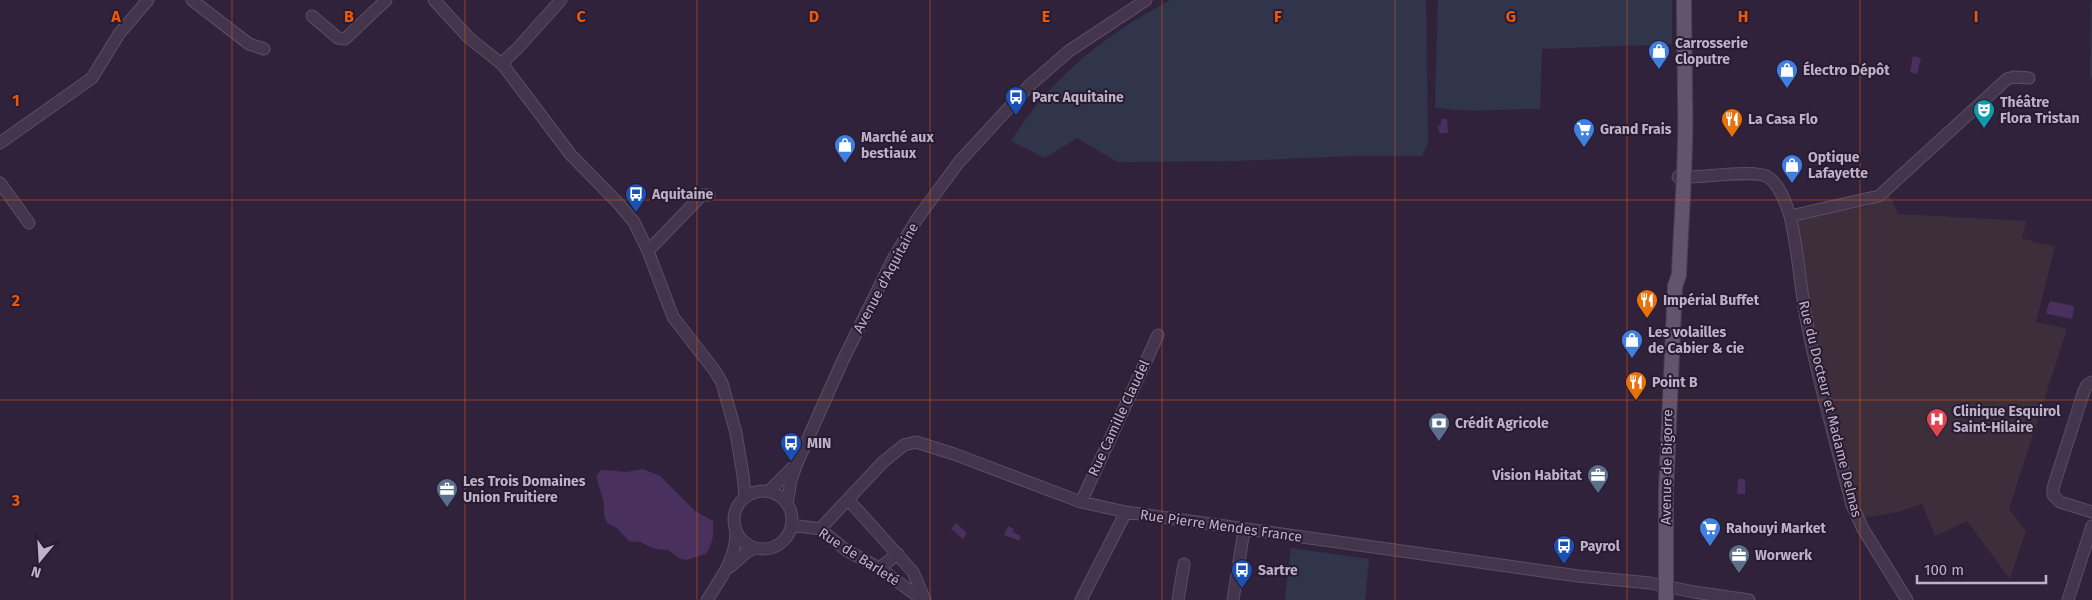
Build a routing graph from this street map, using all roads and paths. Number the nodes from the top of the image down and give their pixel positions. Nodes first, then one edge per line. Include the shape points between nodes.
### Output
1 (148, 0) edge
2 (192, 0) edge
3 (386, 0) edge
4 (434, 0) edge
5 (562, 0) edge
6 (1146, 0) edge
7 (1684, 0) edge
8 (312, 16) dead end
9 (264, 49) dead end
10 (1683, 62) junction
11 (503, 65) junction
12 (2029, 78) dead end
13 (1676, 121) junction
14 (0, 143) edge
15 (1680, 178) junction
16 (0, 183) edge
17 (709, 195) dead end
18 (1790, 216) junction
19 (28, 222) dead end
20 (648, 250) junction
21 (1675, 286) junction
22 (1158, 335) dead end
23 (2092, 382) edge
24 (797, 463) junction
25 (743, 475) junction
26 (765, 491) junction
27 (745, 496) junction
28 (1081, 502) junction
29 (787, 504) junction
30 (852, 505) dead end
31 (1126, 512) junction
32 (2092, 512) edge
33 (792, 525) junction
34 (2092, 526) edge
35 (820, 529) junction
36 (1244, 530) junction
37 (736, 532) junction
38 (755, 548) junction
39 (898, 554) junction
40 (1184, 564) dead end
41 (879, 568) junction
42 (724, 574) junction
43 (1895, 579) junction
44 (1667, 594) edge
45 (707, 600) edge
46 (924, 600) edge
47 (1081, 600) edge
48 (1178, 600) edge
49 (1233, 600) edge
50 (1749, 600) edge
51 (1907, 600) edge
52 (1913, 600) edge
53 (2068, 600) edge

1 - 14 street via 119,34 92,78
2 - 9 street via 249,44
3 - 8 street via 345,40
4 - 11 street via 469,38
5 - 11 street
6 - 24 street, Avenue d'Aquitaine via 1069,51 1030,85 959,162 917,218 894,257
7 - 10 main road, Avenue de Bigorre
10 - 13 main road, Avenue de Bigorre
10 - 15 main road, Avenue de Bigorre via 1685,100
11 - 20 street via 571,155 624,209
12 - 18 street via 2007,79 1879,196
13 - 15 main road via 1680,127
13 - 21 main road, Avenue de Bigorre via 1672,238
15 - 18 street, Rue du Docteur et Madame Delmas via 1763,174 1775,183
15 - 21 main road, Avenue de Bigorre via 1679,275
16 - 19 street
17 - 20 street via 702,195
18 - 43 street, Rue du Docteur et Madame Delmas via 1807,327 1852,505 1862,529
20 - 25 street via 673,316 722,384 736,433
21 - 44 main road, Avenue de Bigorre via 1666,491
22 - 28 street, Rue Camille Claudel
23 - 32 street via 2084,392 2053,495 2060,502
24 - 26 street, Avenue d'Aquitaine via 780,482
24 - 29 street, Avenue d'Aquitaine
25 - 26 street
25 - 27 street
26 - 27 street
26 - 29 street via 776,494
27 - 37 street via 734,515
28 - 31 street, Rue Pierre Mendes France
28 - 35 street, Rue Pierre Mendes France via 916,442 904,445 883,462
29 - 33 street
30 - 39 street, Rue de Barleté
31 - 36 street, Rue Pierre Mendes France
31 - 47 street
33 - 35 street, Rue de Barleté
33 - 38 street via 782,542 774,547
34 - 53 street
35 - 41 street, Rue de Barleté via 846,550
36 - 44 street, Rue Pierre Mendes France via 1650,584
36 - 49 street
37 - 38 street
37 - 42 street via 734,554
38 - 42 street
39 - 41 street
39 - 46 street, Rue de Barleté via 913,572
40 - 48 street
41 - 46 street, Rue de Barleté
42 - 45 street
43 - 51 street, Rue du Docteur et Madame Delmas
43 - 52 street, Rue du Docteur et Madame Delmas
44 - 50 street, Rue Pierre Mendes France

